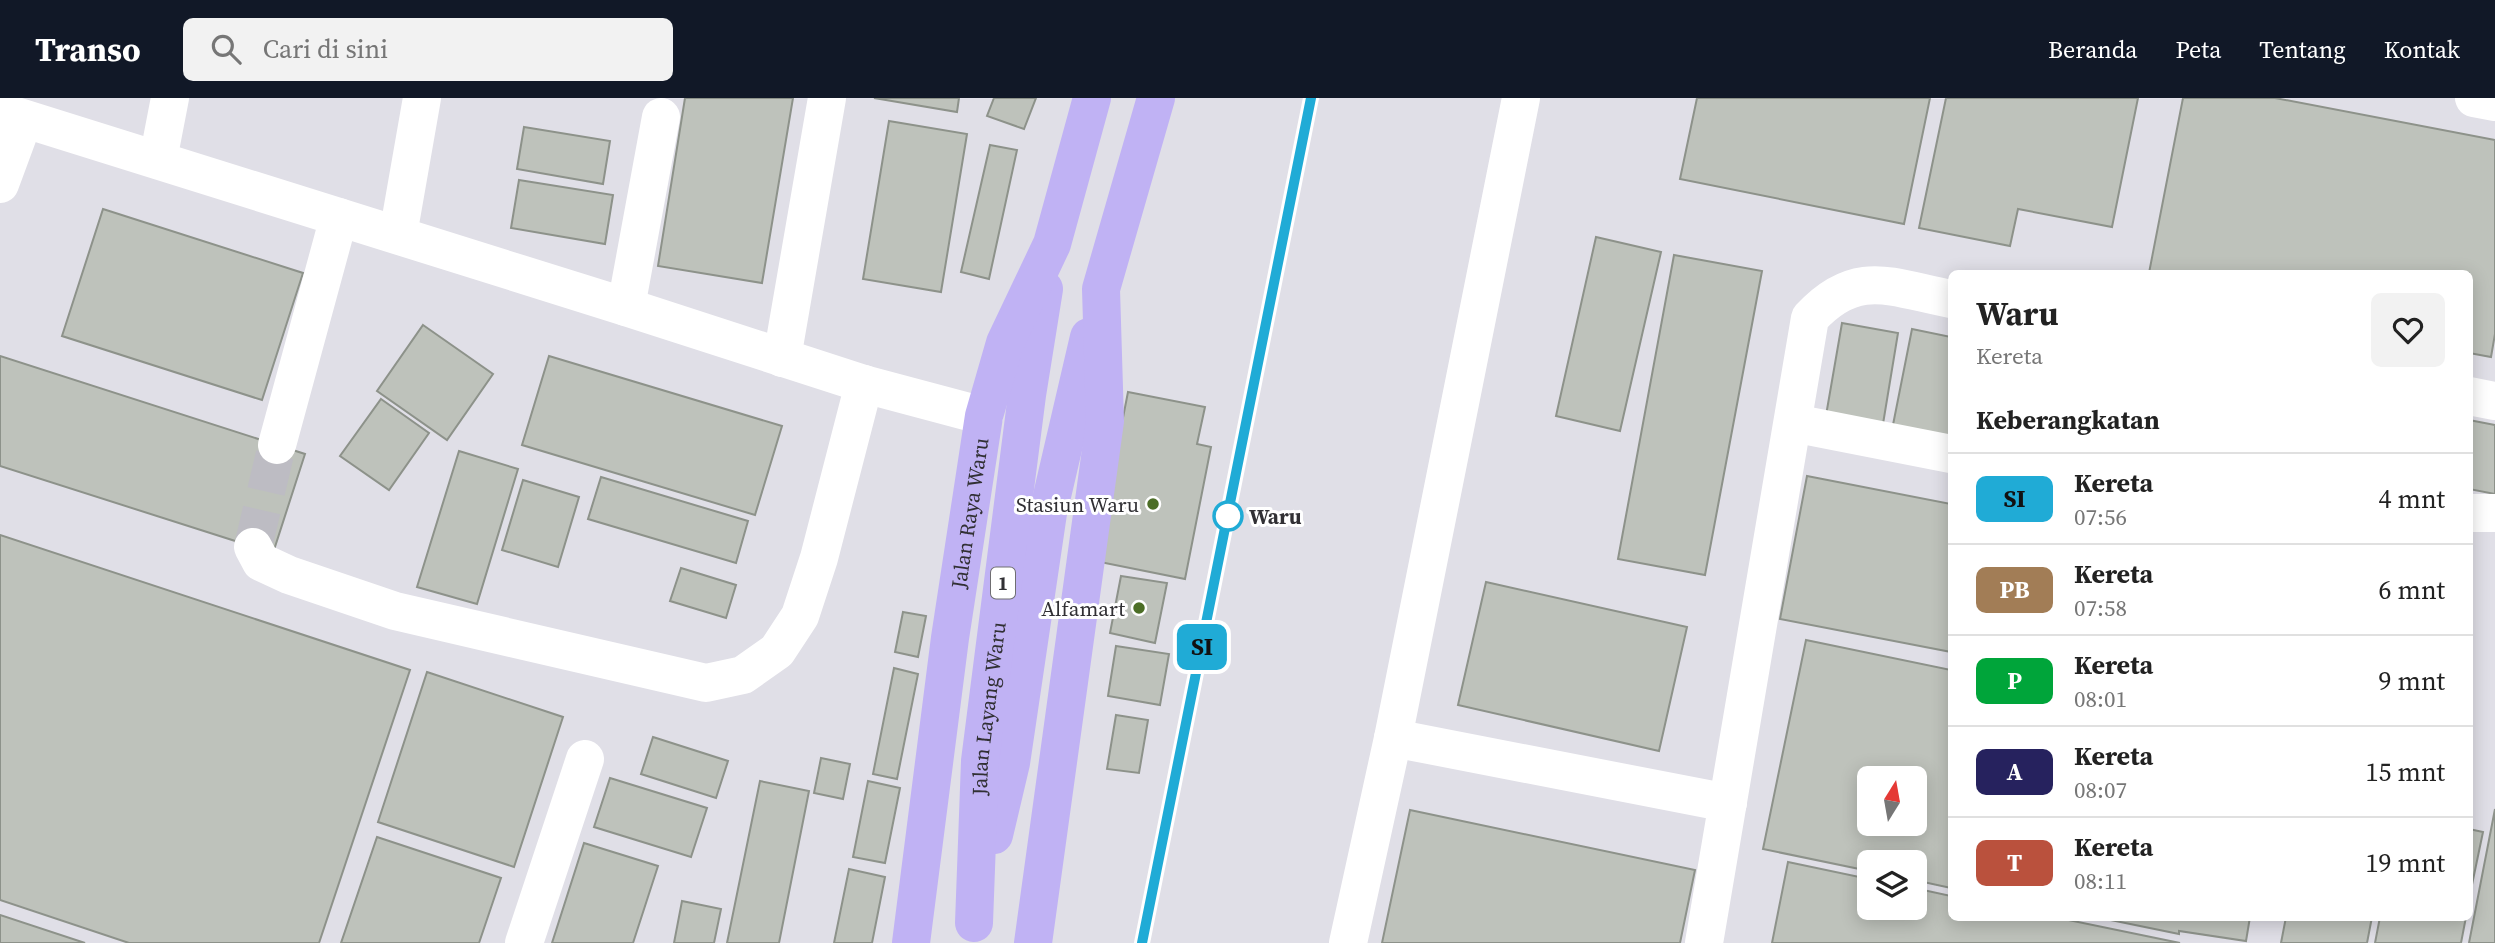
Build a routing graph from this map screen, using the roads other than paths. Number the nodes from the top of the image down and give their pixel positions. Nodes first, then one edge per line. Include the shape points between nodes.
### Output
1 (170, 98) edge
2 (422, 98) edge
3 (827, 98) edge
4 (1092, 98) edge
5 (1156, 98) edge
6 (1521, 98) edge
7 (2474, 98) edge
8 (2495, 102) edge
9 (12, 115) edge
10 (661, 117) dead end
11 (158, 160) junction
12 (0, 184) edge
13 (339, 217) junction
14 (398, 235) junction
15 (1052, 244) junction
16 (1101, 289) junction
17 (1948, 298) edge
18 (626, 307) junction
19 (782, 358) junction
20 (864, 384) junction
21 (2473, 397) edge
22 (2495, 401) edge
23 (984, 416) junction
24 (1793, 423) junction
25 (277, 445) tunnel mouth
26 (1948, 453) edge
27 (2473, 513) edge
28 (2495, 513) edge
29 (253, 547) dead end
30 (1393, 738) junction
31 (585, 759) dead end
32 (1728, 803) junction
33 (973, 933) edge
34 (524, 943) edge
35 (911, 943) edge
36 (1033, 943) edge
37 (1348, 943) edge
38 (1704, 943) edge

1 - 11 lane
2 - 14 lane
3 - 19 lane
4 - 15 highway, Jalan Raya Waru / 1
5 - 16 highway, 1
6 - 30 lane
7 - 8 lane
9 - 11 lane
9 - 12 lane
10 - 18 lane
11 - 13 lane
13 - 14 lane
13 - 25 lane
14 - 18 lane
15 - 23 highway, Jalan Raya Waru via 1005,343
15 - 33 highway, Jalan Layang Waru / 1 via 1027,395 980,761
16 - 33 highway, Jalan Layang Waru / 1 via 1048,513 1011,763
16 - 36 highway via 1105,421
17 - 24 lane via 1876,285 1856,286 1822,306 1810,318
18 - 19 lane
19 - 20 lane
20 - 23 lane
20 - 29 lane via 800,616 777,652 743,675 706,683 395,611 289,575 261,562
21 - 22 lane
23 - 35 highway, Jalan Raya Waru
24 - 26 lane
24 - 32 lane
27 - 28 lane
30 - 32 lane
30 - 37 lane
31 - 34 lane
32 - 38 lane

